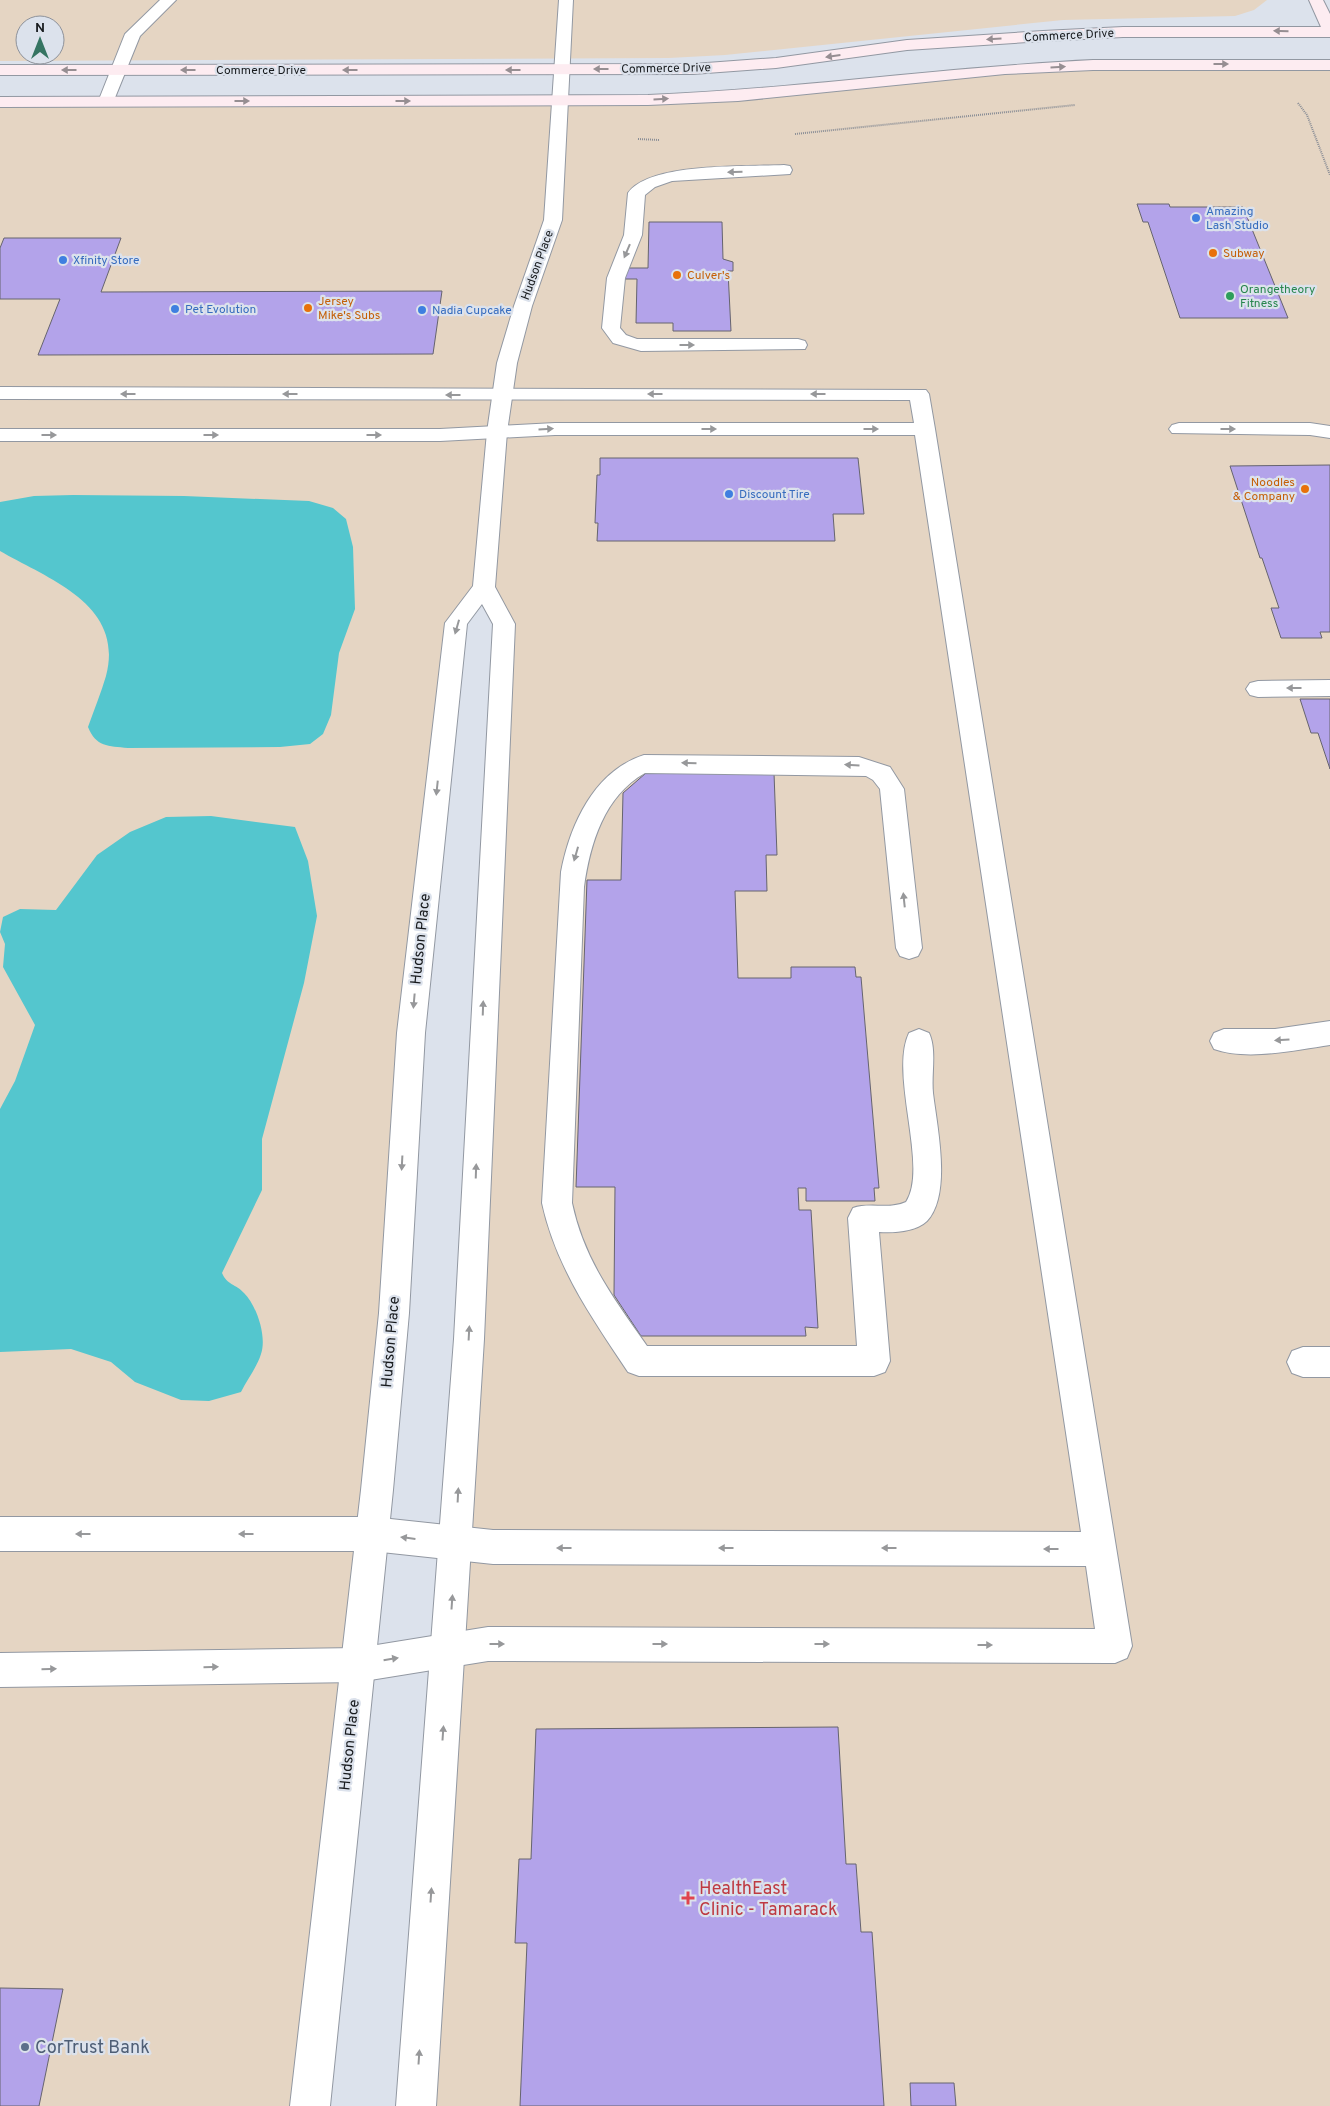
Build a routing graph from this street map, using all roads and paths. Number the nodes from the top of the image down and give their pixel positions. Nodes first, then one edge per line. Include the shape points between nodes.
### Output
1 (169, 0) edge
2 (566, 0) edge
3 (1316, 0) edge
4 (1330, 31) edge
5 (1330, 65) edge
6 (0, 70) edge
7 (118, 70) junction
8 (561, 70) junction
9 (560, 100) junction
10 (0, 102) edge
11 (106, 102) junction
12 (1298, 102) dead end
13 (1078, 105) dead end
14 (789, 134) dead end
15 (633, 139) dead end
16 (666, 140) dead end
17 (784, 170) dead end
18 (1330, 175) edge
19 (798, 345) dead end
20 (0, 393) edge
21 (502, 394) junction
22 (925, 429) junction
23 (1179, 429) dead end
24 (497, 432) junction
25 (1330, 432) edge
26 (0, 435) edge
27 (484, 587) junction
28 (1330, 688) edge
29 (1258, 689) dead end
30 (909, 948) dead end
31 (1330, 1033) edge
32 (920, 1041) dead end
33 (1224, 1041) dead end
34 (0, 1534) edge
35 (372, 1534) junction
36 (456, 1544) junction
37 (1100, 1549) junction
38 (449, 1650) junction
39 (358, 1665) junction
40 (0, 1670) edge
41 (310, 2106) edge
42 (416, 2106) edge

1 - 7 street via 133,34
2 - 8 street, Hudson Place
3 - 4 street
4 -> 8 street, Commerce Drive via 1043,36 907,45 776,63 693,69
9 -> 5 street via 738,96 1035,68
7 -> 6 street, Commerce Drive
8 -> 7 street, Commerce Drive
7 - 11 street
8 - 9 street, Hudson Place
11 -> 9 street
9 - 21 street, Hudson Place via 553,220 514,332
10 - 11 street
12 - 18 path via 1307,115
13 - 14 path
15 - 16 path
17 -> 19 street via 679,175 654,180 640,189 636,199 634,235 616,278 611,328 624,342 642,345
21 -> 20 street
22 -> 21 street via 919,394
21 - 24 street, Hudson Place
24 -> 22 street via 555,429
22 - 37 street
23 -> 25 street via 1310,429
26 -> 24 street via 440,435
24 - 27 street, Hudson Place
27 -> 35 street, Hudson Place via 456,623 410,1042 394,1313
36 -> 27 street via 504,624
28 -> 29 street
30 -> 32 street via 892,789 888,779 874,768 853,764 644,764 633,768 597,806 576,852 570,887 557,1203 565,1240 582,1276 639,1361 874,1361 863,1218 909,1216 919,1209 925,1198 927,1176 918,1078
31 -> 33 street via 1295,1039
35 -> 34 street
36 -> 35 street
35 - 39 street, Hudson Place
37 -> 36 street via 494,1547
38 -> 36 street
38 -> 37 street via 488,1644 1115,1646
39 -> 38 street
42 -> 38 street
40 -> 39 street
39 - 41 street, Hudson Place

